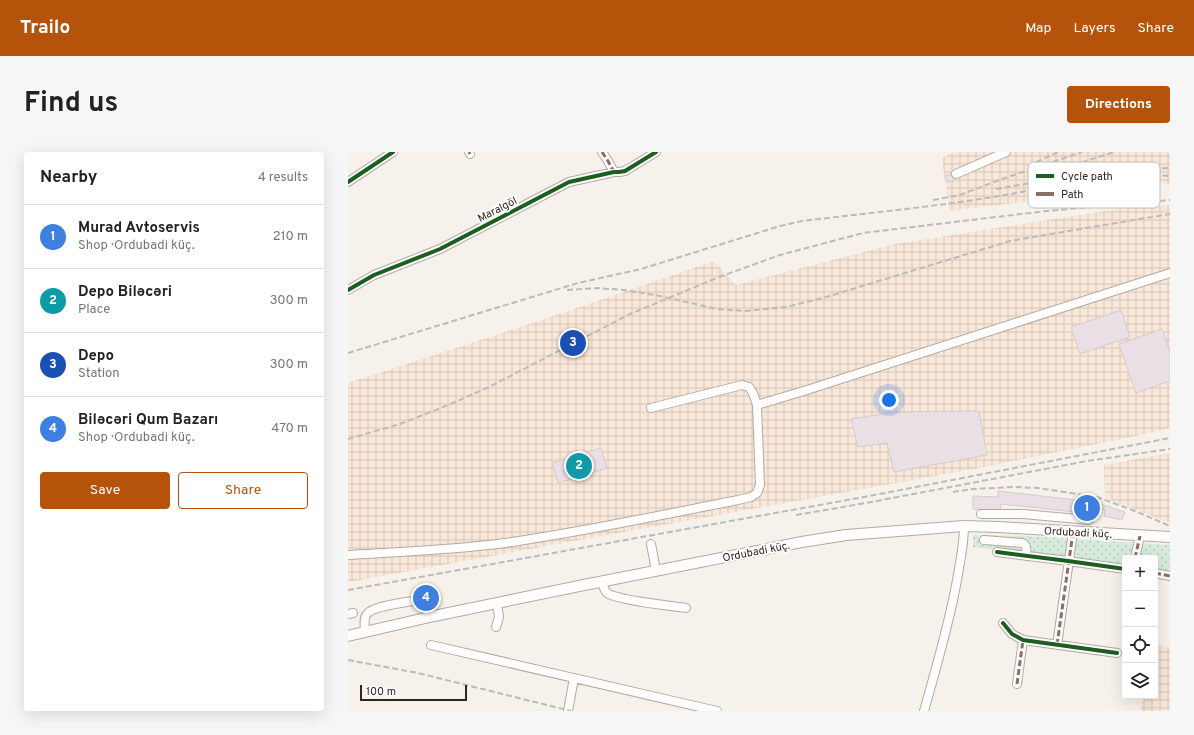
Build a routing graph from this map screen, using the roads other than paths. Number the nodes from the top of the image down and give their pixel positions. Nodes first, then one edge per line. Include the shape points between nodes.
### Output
1 (393, 152) edge
2 (602, 152) edge
3 (656, 152) edge
4 (1006, 152) edge
5 (614, 172) junction
6 (956, 174) dead end
7 (348, 182) edge
8 (1170, 273) edge
9 (348, 290) edge
10 (756, 405) junction
11 (651, 408) dead end
12 (981, 514) dead end
13 (1023, 514) junction
14 (1089, 520) dead end
15 (964, 526) junction
16 (1022, 528) junction
17 (1073, 532) junction
18 (1140, 536) junction
19 (1170, 537) edge
20 (984, 540) dead end
21 (651, 544) dead end
22 (997, 552) dead end
23 (348, 555) edge
24 (1136, 555) edge
25 (1026, 556) junction
26 (1068, 561) junction
27 (1122, 569) edge
28 (656, 571) junction
29 (1158, 574) edge
30 (1170, 576) edge
31 (602, 582) junction
32 (418, 600) dead end
33 (497, 603) junction
34 (686, 608) dead end
35 (1003, 623) dead end
36 (496, 627) dead end
37 (365, 632) junction
38 (348, 636) edge
39 (1023, 640) junction
40 (431, 645) dead end
41 (1056, 645) junction
42 (1118, 653) dead end
43 (574, 678) junction
44 (1017, 684) dead end
45 (568, 711) edge
46 (717, 711) edge
47 (924, 711) edge

1 - 7 street
2 - 5 street
3 - 5 street, Maralgöl via 625,171
4 - 6 street
5 - 9 street, Maralgöl via 569,182 440,248 374,275
8 - 10 street
10 - 11 street via 749,387 742,385
10 - 23 street via 760,486 757,493 751,497 505,543
12 - 13 street
13 - 14 street
13 - 16 street
15 - 16 main road, Ordubadi küç.
15 - 28 main road, Ordubadi küç. via 821,538
15 - 47 street via 963,548 950,614
16 - 17 main road, Ordubadi küç.
17 - 18 main road, Ordubadi küç.
17 - 26 street
18 - 19 main road, Ordubadi küç.
18 - 24 street
20 - 25 street via 1025,544
21 - 28 street
22 - 25 street
25 - 26 street
26 - 27 street
26 - 41 street
28 - 31 main road, Ordubadi küç.
29 - 30 street
31 - 33 main road, Ordubadi küç.
31 - 34 street via 605,591 611,595
32 - 37 street via 374,608 367,612
33 - 36 street via 499,617
33 - 37 main road, Ordubadi küç.
35 - 39 street via 1012,634
37 - 38 main road, Ordubadi küç.
39 - 41 street
39 - 44 street
40 - 43 street
41 - 42 street
43 - 45 street
43 - 46 street

